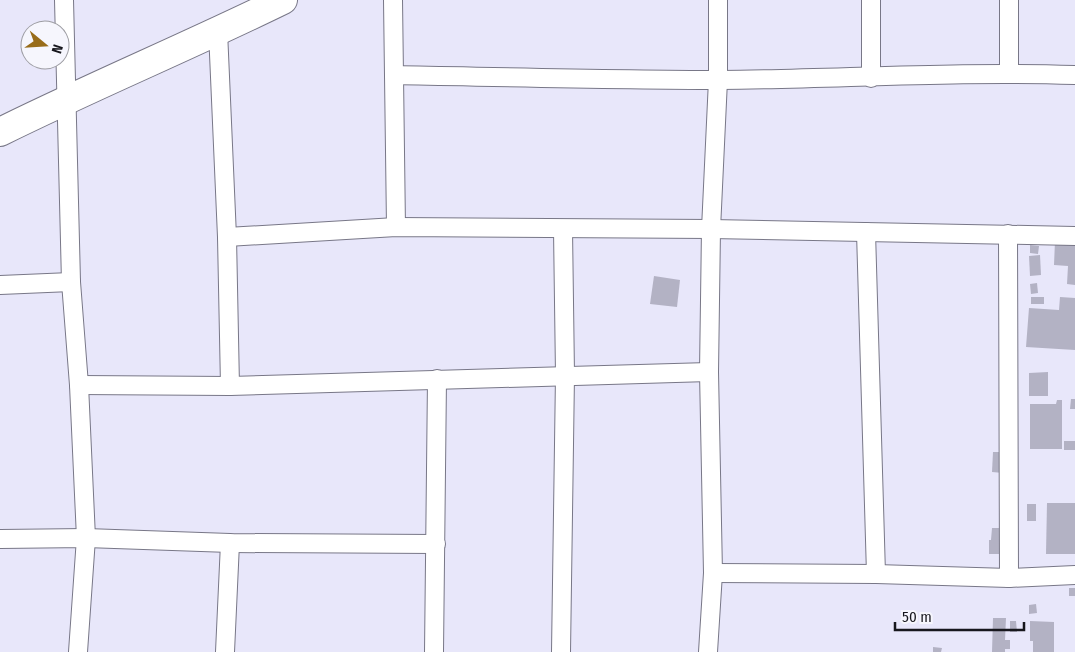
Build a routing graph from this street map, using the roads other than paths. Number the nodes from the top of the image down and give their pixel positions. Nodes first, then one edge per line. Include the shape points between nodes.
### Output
1 (64, 0) edge
2 (283, 0) edge
3 (393, 0) edge
4 (718, 0) edge
5 (871, 0) edge
6 (1009, 0) edge
7 (247, 9) edge
8 (218, 31) junction
9 (1009, 73) junction
10 (394, 75) junction
11 (1075, 75) edge
12 (871, 78) junction
13 (718, 80) junction
14 (66, 99) junction
15 (0, 132) edge
16 (396, 227) junction
17 (564, 229) junction
18 (712, 229) junction
19 (866, 232) junction
20 (1008, 234) junction
21 (1075, 236) edge
22 (226, 237) junction
23 (71, 282) junction
24 (0, 286) edge
25 (710, 372) junction
26 (565, 375) junction
27 (438, 379) junction
28 (79, 385) junction
29 (230, 386) junction
30 (86, 538) junction
31 (0, 540) edge
32 (230, 544) junction
33 (436, 544) junction
34 (713, 573) junction
35 (876, 574) junction
36 (1075, 575) edge
37 (1009, 578) junction
38 (78, 652) edge
39 (225, 652) edge
40 (434, 652) edge
41 (561, 652) edge
42 (708, 652) edge

1 - 14 street
2 - 7 main road
3 - 10 street
4 - 13 street
5 - 12 street
6 - 9 street
7 - 8 main road
8 - 14 main road
8 - 22 street
9 - 11 street
9 - 12 street
10 - 13 street
10 - 16 street
12 - 13 street
13 - 18 street
14 - 15 main road
14 - 23 street
16 - 17 street
16 - 22 street
17 - 18 street
17 - 26 street
18 - 19 street
18 - 25 street
19 - 20 street
19 - 35 street
20 - 21 street
20 - 37 street
22 - 29 street
23 - 24 street
23 - 28 street
25 - 26 street
25 - 34 street
26 - 27 street
26 - 41 street
27 - 29 street
27 - 33 street
28 - 29 street
28 - 30 street
30 - 31 street
30 - 32 street
30 - 38 street
32 - 33 street
32 - 39 street
33 - 40 street
34 - 35 street
34 - 42 street
35 - 37 street
36 - 37 street

